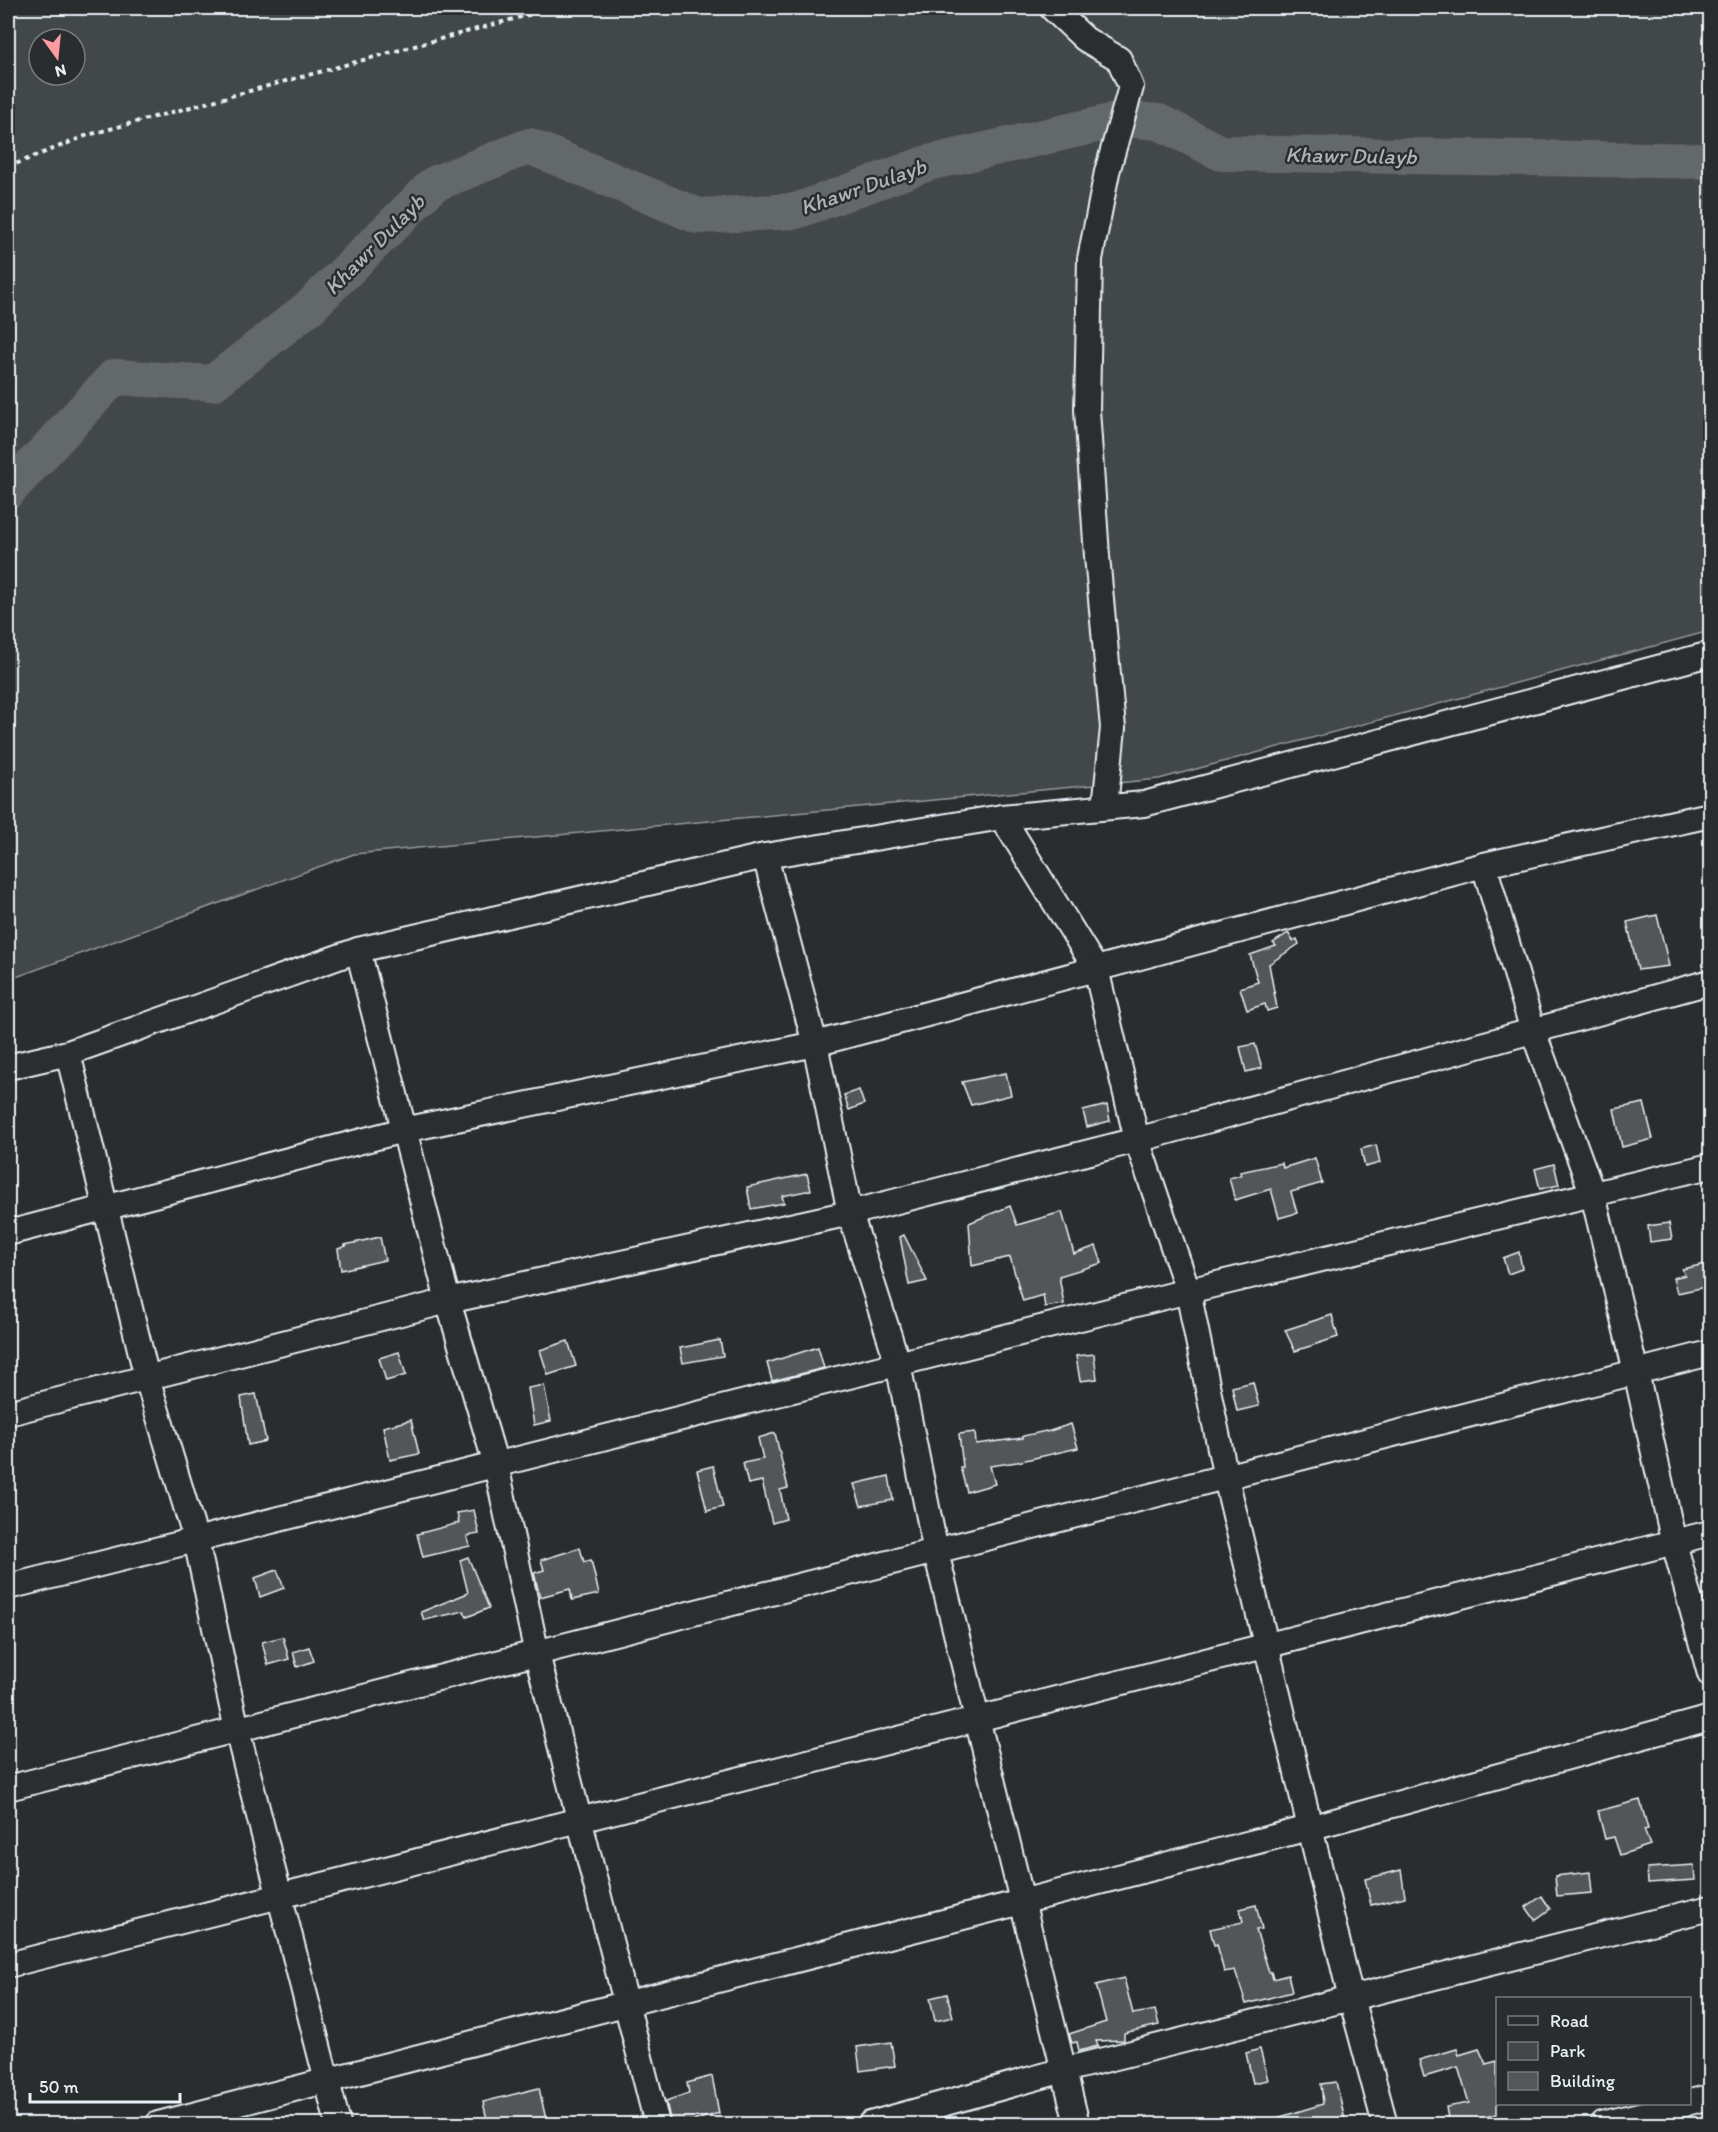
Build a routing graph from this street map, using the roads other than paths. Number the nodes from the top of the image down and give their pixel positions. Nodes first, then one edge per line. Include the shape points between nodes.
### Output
1 (1052, 8) edge
2 (1710, 654) edge
3 (1105, 807) junction
4 (1710, 815) edge
5 (1002, 817) junction
6 (765, 856) junction
7 (1484, 865) junction
8 (358, 950) junction
9 (1096, 969) junction
10 (1710, 982) edge
11 (1533, 1031) junction
12 (815, 1044) junction
13 (68, 1053) junction
14 (8, 1067) edge
15 (404, 1130) junction
16 (1137, 1140) junction
17 (1710, 1166) edge
18 (1593, 1195) junction
19 (104, 1208) junction
20 (850, 1213) junction
21 (8, 1233) edge
22 (1188, 1291) junction
23 (448, 1301) junction
24 (1710, 1353) edge
25 (898, 1364) junction
26 (1636, 1372) junction
27 (147, 1378) junction
28 (8, 1413) edge
29 (496, 1465) junction
30 (1226, 1478) junction
31 (1710, 1533) edge
32 (196, 1540) junction
33 (1674, 1543) junction
34 (936, 1552) junction
35 (8, 1587) edge
36 (1266, 1646) junction
37 (537, 1654) junction
38 (1710, 1674) edge
39 (1710, 1718) edge
40 (977, 1719) junction
41 (237, 1730) junction
42 (8, 1788) edge
43 (579, 1820) junction
44 (1309, 1828) junction
45 (279, 1896) junction
46 (1022, 1902) junction
47 (1710, 1908) edge
48 (8, 1965) edge
49 (1351, 1998) junction
50 (626, 2004) junction
51 (1064, 2070) junction
52 (327, 2081) junction
53 (1710, 2097) edge
54 (1691, 2102) edge
55 (1677, 2105) edge
56 (158, 2124) edge
57 (338, 2124) edge
58 (657, 2124) edge
59 (870, 2124) edge
60 (1077, 2124) edge
61 (1384, 2124) edge
62 (1602, 2124) edge

1 - 3 street via 1085,39 1119,59 1131,87 1107,172 1090,259 1087,410 1113,728
2 - 3 street via 1144,804
3 - 5 street
4 - 7 street
5 - 6 street
5 - 9 street
6 - 8 street
6 - 12 street
7 - 9 street
7 - 11 street
8 - 13 street
8 - 15 street
9 - 12 street
9 - 16 street
10 - 11 street
11 - 16 street
11 - 18 street
12 - 15 street
12 - 20 street
13 - 14 street
13 - 19 street
15 - 19 street
15 - 23 street
16 - 20 street
16 - 22 street
17 - 18 street
18 - 22 street
18 - 26 street
19 - 21 street
19 - 27 street
20 - 23 street
20 - 25 street
22 - 25 street
22 - 30 street
23 - 27 street
23 - 29 street
24 - 26 street
25 - 29 street
25 - 34 street
26 - 30 street
26 - 33 street
27 - 28 street
27 - 32 street
29 - 32 street
29 - 37 street
30 - 34 street
30 - 36 street
31 - 33 street
32 - 35 street
32 - 41 street
33 - 36 street
33 - 38 street
34 - 37 street
34 - 40 street
36 - 40 street
36 - 44 street
37 - 41 street
37 - 43 street
39 - 44 street
40 - 43 street
40 - 46 street
41 - 42 street
41 - 45 street
43 - 45 street
43 - 50 street
44 - 46 street
44 - 49 street
45 - 48 street
45 - 52 street
46 - 50 street
46 - 51 street
47 - 49 street
49 - 51 street
49 - 61 street
50 - 52 street
50 - 58 street
51 - 59 street
51 - 60 street
52 - 56 street
52 - 57 street
53 - 54 street
55 - 62 street

